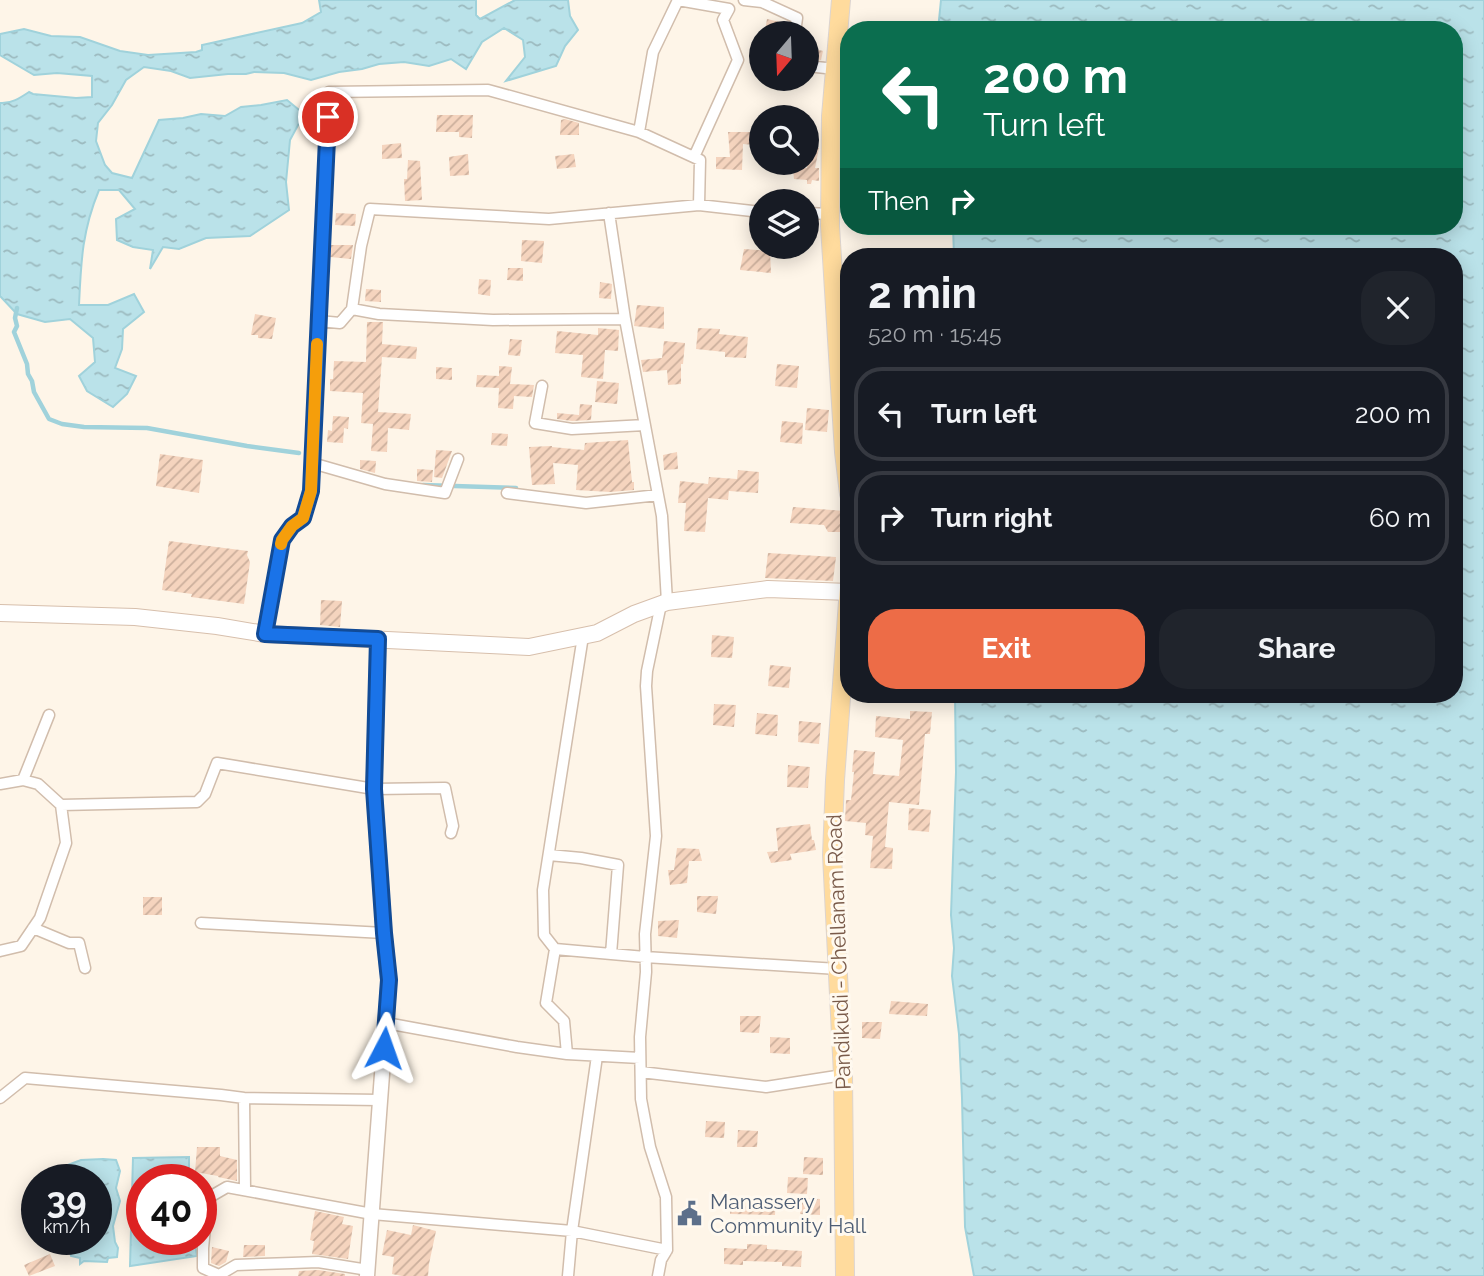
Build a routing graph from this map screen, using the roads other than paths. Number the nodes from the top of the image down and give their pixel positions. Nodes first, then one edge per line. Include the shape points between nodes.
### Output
1 (678, 0) edge
2 (738, 0) edge
3 (744, 0) edge
4 (841, 0) edge
5 (729, 9) junction
6 (796, 21) edge
7 (819, 67) edge
8 (835, 69) junction
9 (639, 132) junction
10 (694, 156) junction
11 (699, 205) junction
12 (749, 211) edge
13 (609, 213) junction
14 (819, 214) edge
15 (830, 214) junction
16 (352, 309) junction
17 (625, 319) junction
18 (318, 321) junction
19 (542, 386) dead end
20 (840, 388) edge
21 (645, 425) junction
22 (458, 459) dead end
23 (312, 463) junction
24 (507, 493) dead end
25 (658, 495) junction
26 (840, 590) edge
27 (664, 603) junction
28 (0, 613) edge
29 (265, 634) junction
30 (583, 636) junction
31 (378, 639) junction
32 (841, 703) edge
33 (49, 715) dead end
34 (23, 780) junction
35 (0, 784) edge
36 (374, 789) junction
37 (61, 805) junction
38 (451, 833) dead end
39 (549, 855) junction
40 (201, 923) dead end
41 (33, 928) junction
42 (384, 933) junction
43 (555, 949) junction
44 (0, 951) edge
45 (611, 954) junction
46 (645, 957) junction
47 (85, 968) dead end
48 (838, 969) junction
49 (386, 1023) junction
50 (567, 1054) junction
51 (597, 1056) junction
52 (640, 1058) junction
53 (641, 1072) junction
54 (843, 1075) junction
55 (0, 1098) edge
56 (244, 1098) junction
57 (380, 1100) junction
58 (245, 1190) junction
59 (372, 1214) junction
60 (572, 1231) junction
61 (667, 1250) junction
62 (368, 1273) edge
63 (568, 1276) edge
64 (658, 1276) edge
65 (845, 1276) edge

1 - 5 street
1 - 9 street via 653,52
2 - 5 street
3 - 6 street via 762,2
4 - 8 main road
5 - 10 street via 723,20 738,60
7 - 8 street
8 - 15 main road
9 - 10 street
9 - 18 street via 488,90 329,92
10 - 11 street via 700,160
11 - 12 street
11 - 13 street
13 - 16 street via 549,219 370,209
13 - 17 street
14 - 15 street
15 - 20 main road
16 - 17 street via 492,320
16 - 18 street via 340,323
17 - 21 street
18 - 23 street
19 - 21 street via 535,423 572,429
21 - 25 street
22 - 23 street via 445,493 386,484
23 - 29 street via 311,491 303,518 282,540
24 - 25 street via 586,503
25 - 27 street
26 - 27 main road via 768,589
27 - 30 main road
27 - 46 street via 646,686 656,836
28 - 29 main road via 135,617
29 - 31 main road
30 - 31 main road via 528,647
30 - 39 street
31 - 36 street
32 - 48 main road, Pandikudi - Chellanam Road via 832,855
33 - 34 street
34 - 35 street
34 - 37 street via 38,784
36 - 37 street via 217,763 197,802
36 - 38 street via 445,788
36 - 42 street
37 - 41 street via 66,843
39 - 43 street via 544,936
39 - 45 street via 618,865
40 - 42 street
41 - 44 street via 21,946
41 - 47 street via 79,943
42 - 49 street via 389,980
43 - 45 street
43 - 50 street via 546,1003 564,1021
45 - 46 street
46 - 48 street
46 - 52 street
48 - 54 main road, Pandikudi - Chellanam Road
49 - 50 street
49 - 57 street
50 - 51 street
51 - 52 street
51 - 60 street
52 - 53 street
53 - 54 street via 766,1087
53 - 61 street via 650,1147 666,1197
54 - 65 main road, Pandikudi - Chellanam Road
55 - 56 street via 25,1078
56 - 57 street
56 - 58 street
57 - 59 street
58 - 59 street
58 - 62 street via 228,1187 208,1198 203,1268 219,1275 236,1265 318,1262
59 - 60 street
59 - 62 street
60 - 61 street
60 - 63 street
61 - 64 street

